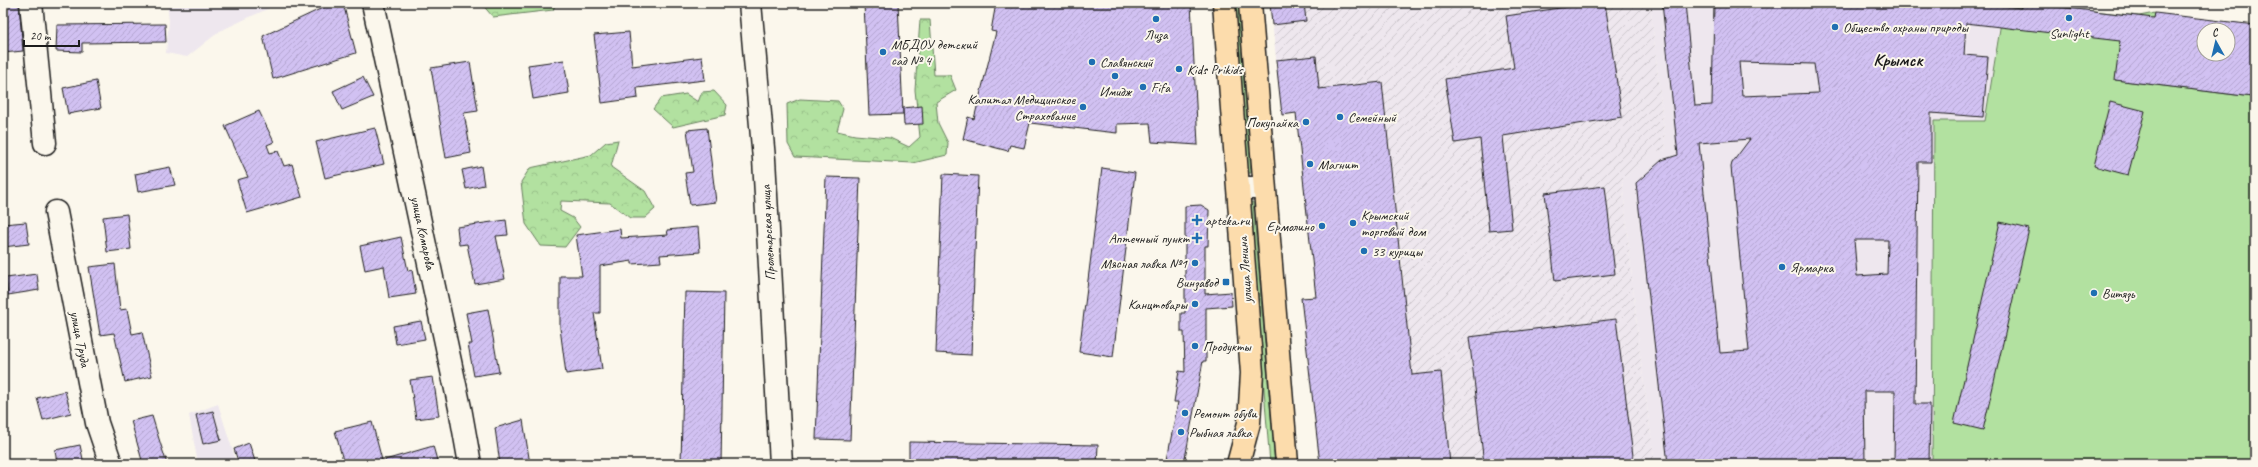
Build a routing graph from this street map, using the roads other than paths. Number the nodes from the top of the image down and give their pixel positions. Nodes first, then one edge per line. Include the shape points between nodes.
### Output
1 (32, 3) edge
2 (373, 3) edge
3 (750, 3) edge
4 (1224, 3) edge
5 (1250, 3) edge
6 (45, 143) dead end
7 (1240, 188) junction
8 (1264, 188) junction
9 (56, 212) dead end
10 (111, 464) edge
11 (470, 464) edge
12 (781, 464) edge
13 (1238, 464) edge
14 (1287, 464) edge

1 - 6 street
2 - 11 street, улица Комарова
3 - 12 street, Пролетарская улица via 764,159
4 - 7 main road, улица Ленина
5 - 8 main road, улица Ленина
7 - 8 street
7 - 13 main road, улица Ленина via 1252,373 1249,423
8 - 14 main road, улица Ленина
9 - 10 street, улица Труда via 97,423

